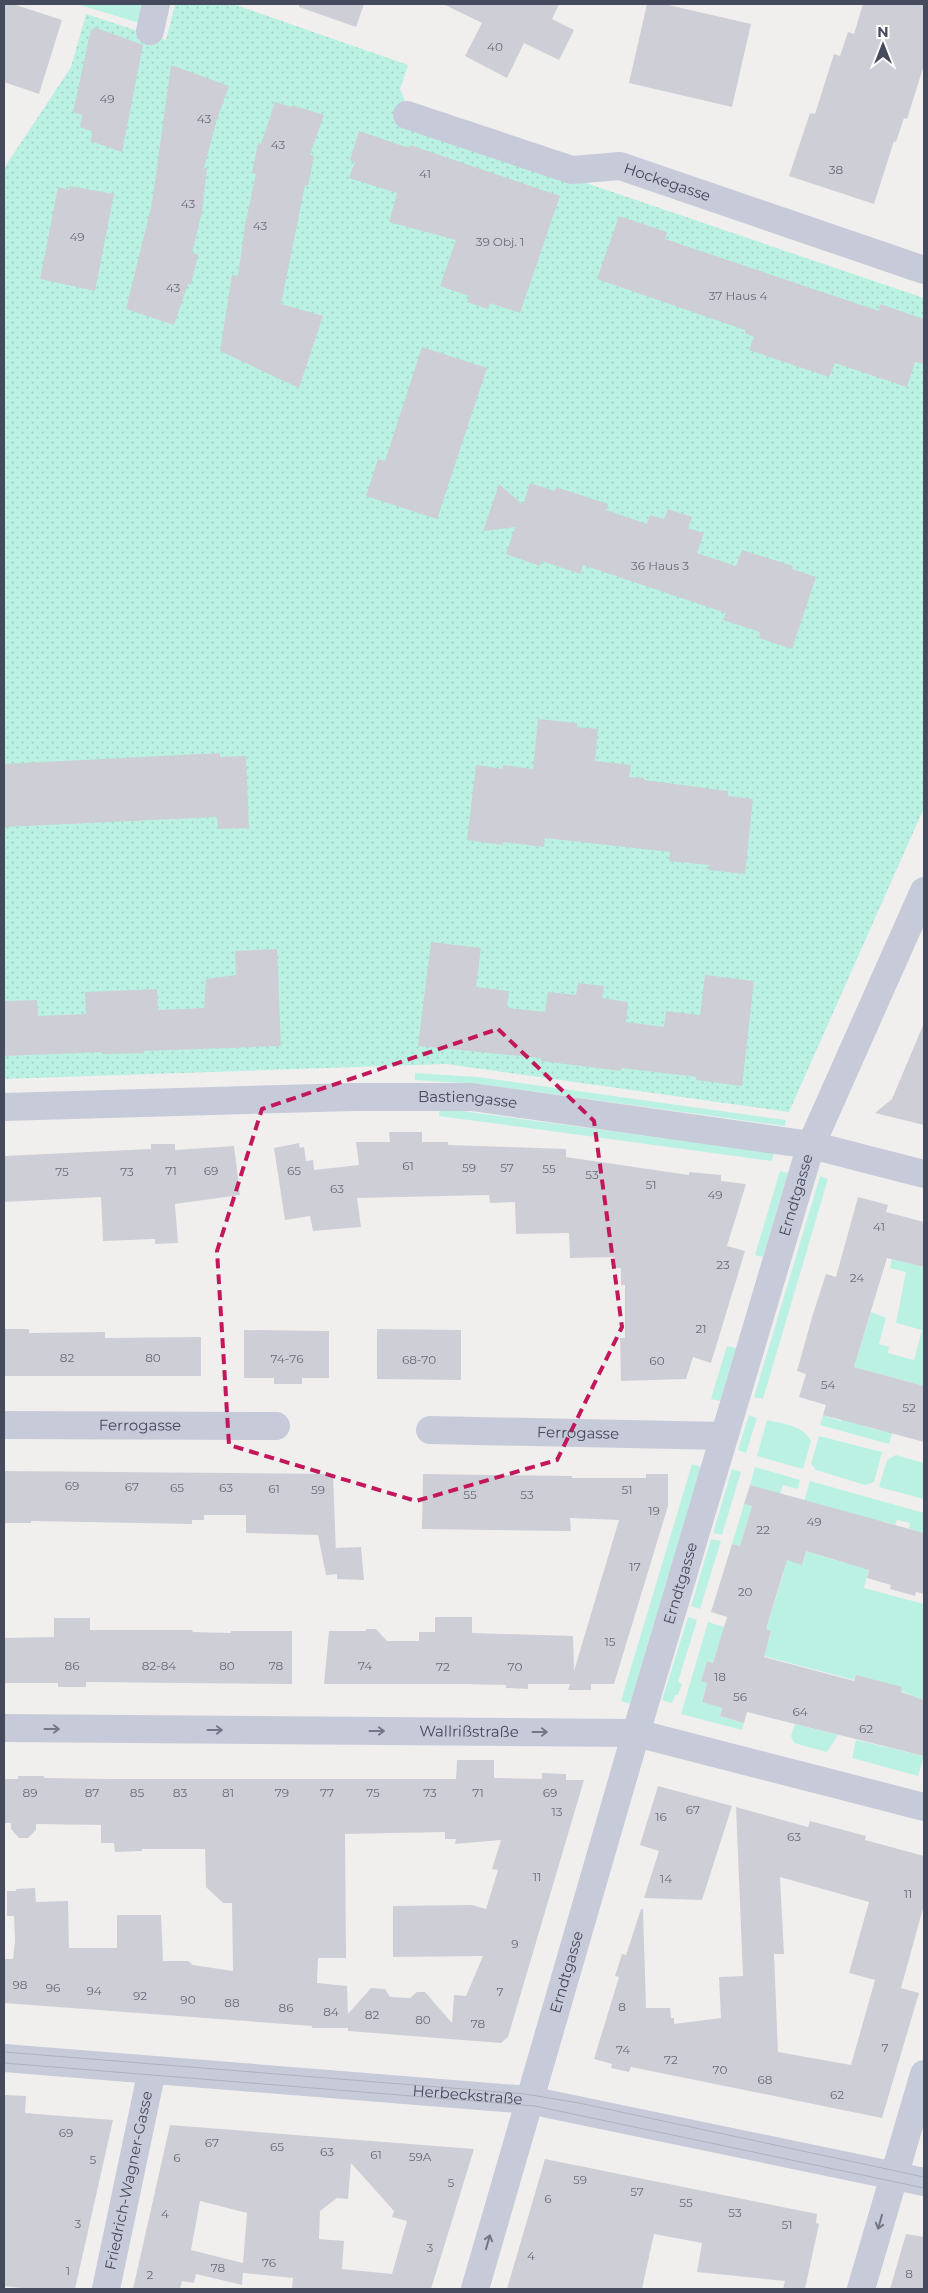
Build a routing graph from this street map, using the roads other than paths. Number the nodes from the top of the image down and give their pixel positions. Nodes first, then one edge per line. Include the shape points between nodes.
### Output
1 (156, 4) edge
2 (150, 31) dead end
3 (408, 115) dead end
4 (924, 270) edge
5 (924, 891) edge
6 (4, 1106) edge
7 (811, 1145) junction
8 (924, 1174) edge
9 (4, 1425) edge
10 (276, 1426) dead end
11 (430, 1430) dead end
12 (724, 1436) junction
13 (4, 1728) edge
14 (636, 1733) junction
15 (924, 1807) edge
16 (4, 2058) edge
17 (152, 2070) junction
18 (924, 2074) edge
19 (529, 2100) junction
20 (893, 2175) junction
21 (924, 2182) edge
22 (106, 2289) edge
23 (475, 2289) edge
24 (861, 2289) edge

1 - 2 street
3 - 4 street, Hockegasse via 572,170 620,166
5 - 7 street, Erndtgasse
6 - 7 street, Bastiengasse via 472,1097
7 - 8 street, Bastiengasse
7 - 12 street, Erndtgasse
9 - 10 street, Ferrogasse
11 - 12 street, Ferrogasse
12 - 14 street, Erndtgasse
13 -> 14 street, Wallrißstraße
14 - 15 street, Wallrißstraße
14 - 19 street, Erndtgasse
16 - 17 street, Herbeckstraße
17 - 19 street, Herbeckstraße
17 - 22 street, Friedrich-Wagner-Gasse
18 - 20 street
19 - 20 street, Herbeckstraße
23 -> 19 street, Erndtgasse
20 - 21 street, Herbeckstraße
20 -> 24 street

